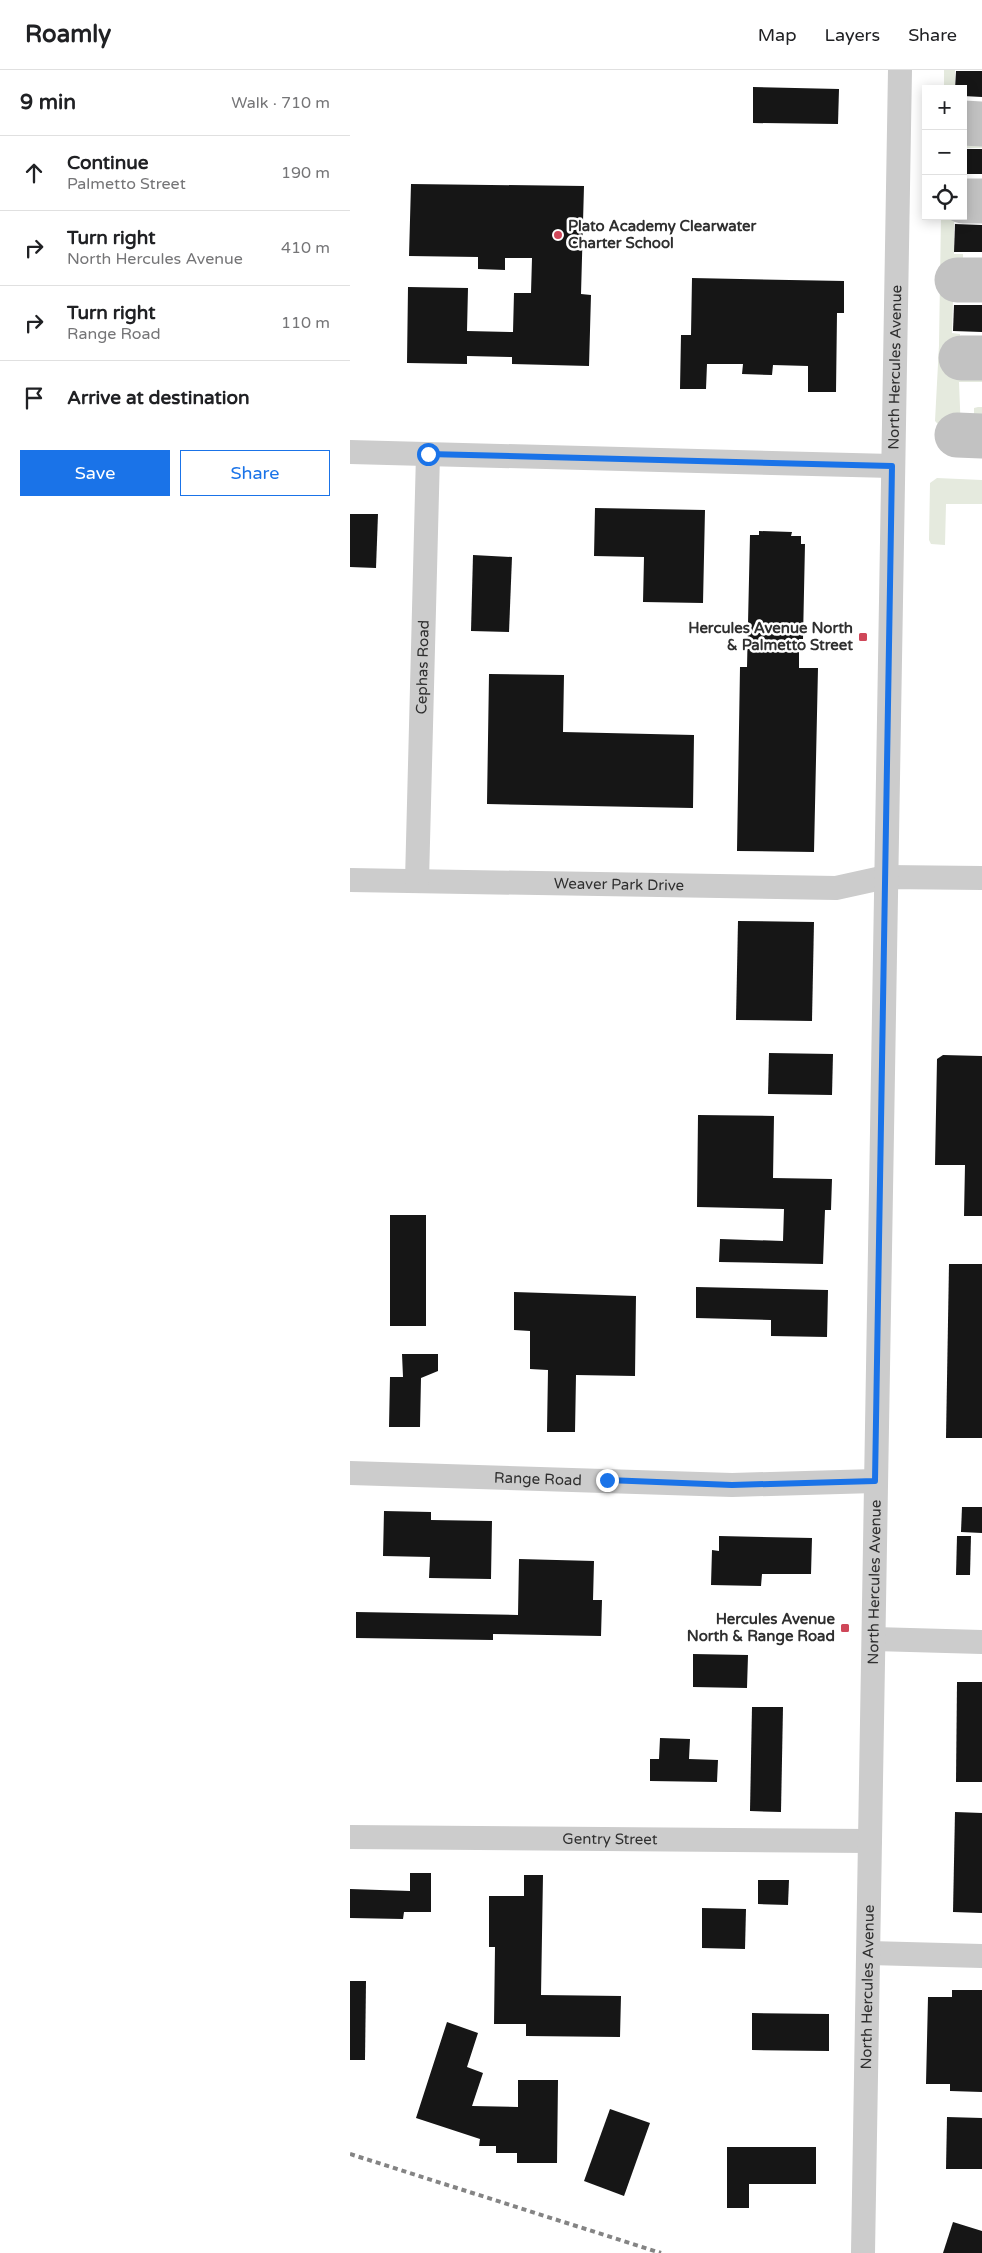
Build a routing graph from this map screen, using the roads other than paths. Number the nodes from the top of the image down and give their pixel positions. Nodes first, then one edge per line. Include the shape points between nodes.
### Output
1 (900, 70) edge
2 (350, 452) edge
3 (428, 454) junction
4 (892, 466) junction
5 (886, 877) junction
6 (982, 878) edge
7 (350, 880) edge
8 (417, 881) junction
9 (350, 1473) edge
10 (875, 1481) junction
11 (874, 1639) junction
12 (982, 1642) edge
13 (350, 1837) edge
14 (870, 1842) junction
15 (869, 1953) junction
16 (982, 1956) edge
17 (863, 2253) edge

1 - 4 street, North Hercules Avenue
2 - 3 street
3 - 4 street
3 - 8 street, Cephas Road
4 - 5 street, North Hercules Avenue
5 - 6 street, Weaver Park Drive
5 - 8 street, Weaver Park Drive via 836,888
5 - 10 street, North Hercules Avenue
7 - 8 street, Weaver Park Drive
9 - 10 street, Range Road via 732,1485
10 - 11 street, North Hercules Avenue
11 - 12 street
11 - 14 street, North Hercules Avenue
13 - 14 street, Gentry Street
14 - 15 street, North Hercules Avenue
15 - 16 street
15 - 17 street, North Hercules Avenue

